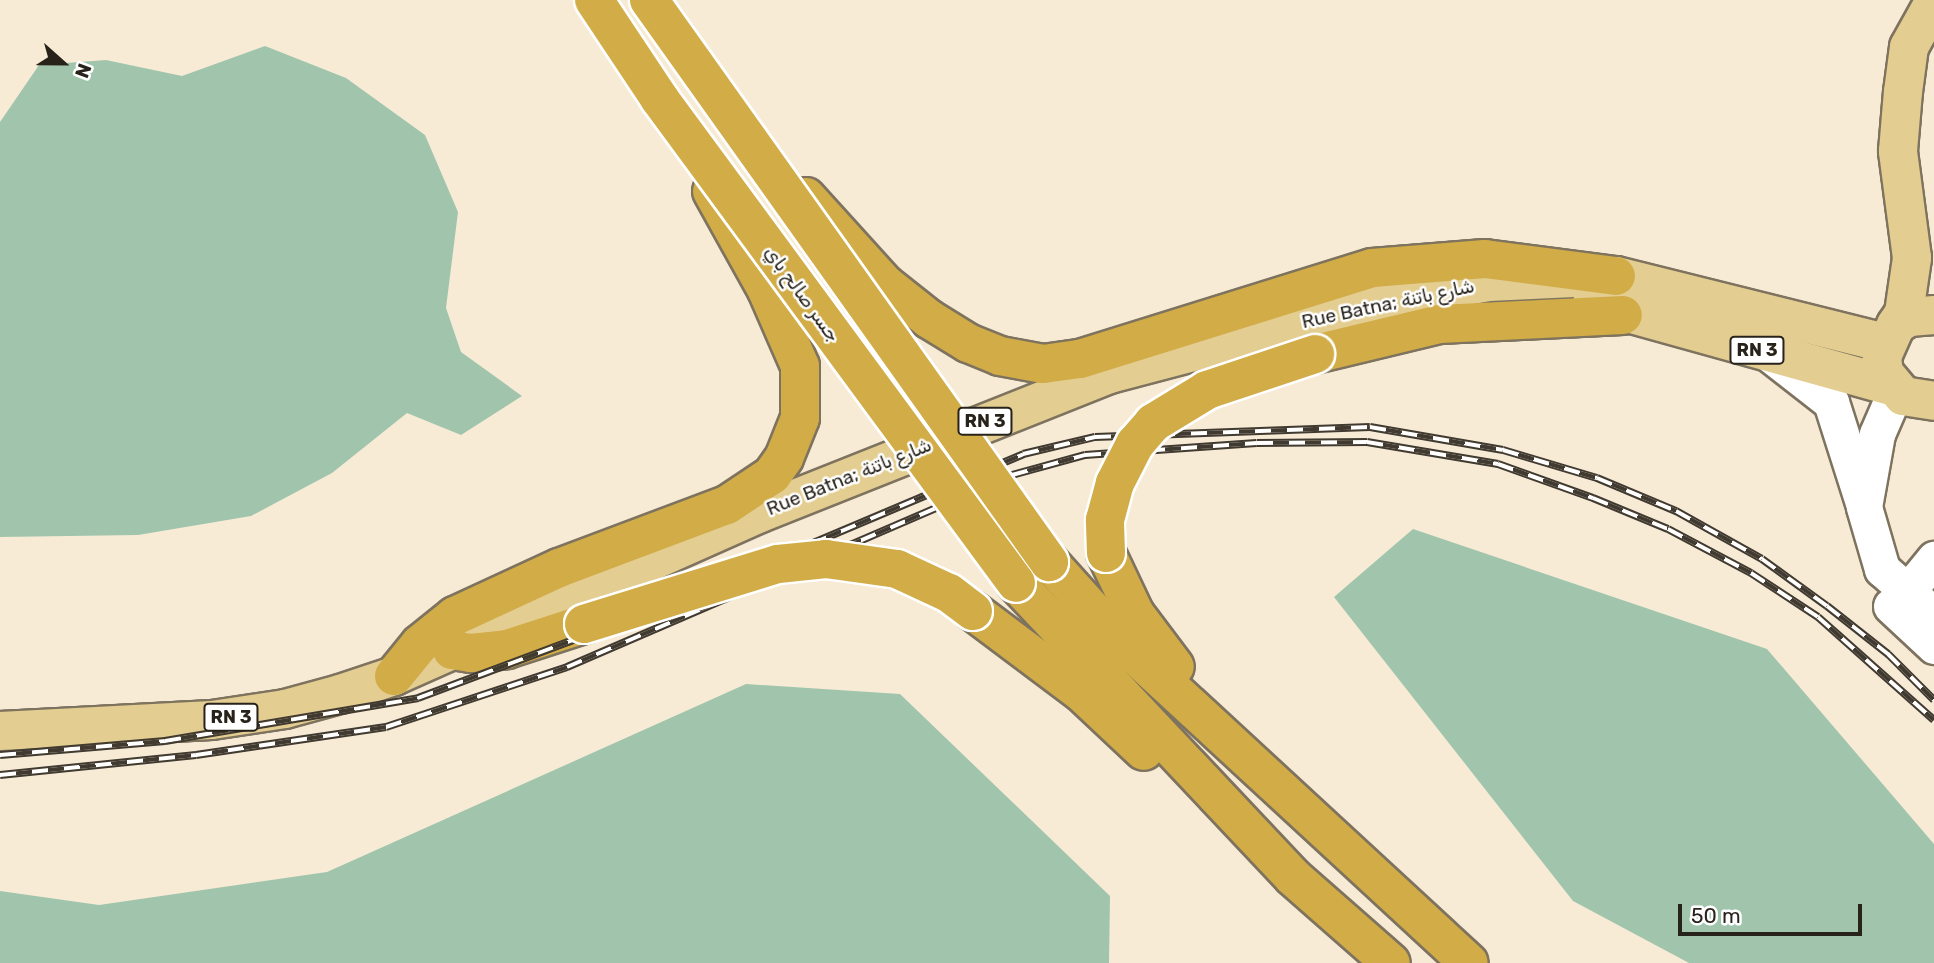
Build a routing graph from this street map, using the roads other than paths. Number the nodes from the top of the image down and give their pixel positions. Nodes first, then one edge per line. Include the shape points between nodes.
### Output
1 (594, 0) edge
2 (649, 0) edge
3 (1934, 2) edge
4 (700, 78) junction
5 (659, 97) junction
6 (1912, 258) junction
7 (1616, 276) junction
8 (1546, 281) junction
9 (1934, 293) edge
10 (1623, 315) junction
11 (1934, 315) edge
12 (1890, 334) junction
13 (1768, 353) junction
14 (1906, 393) edge
15 (1934, 420) edge
16 (1864, 507) junction
17 (1933, 561) edge
18 (1882, 569) junction
19 (1907, 592) junction
20 (1934, 615) edge
21 (1934, 646) edge
22 (452, 650) junction
23 (394, 676) junction
24 (0, 731) edge
25 (1324, 833) junction
26 (1293, 877) junction
27 (1391, 963) edge
28 (1469, 963) edge

1 - 5 highway, جسر صالح باي, bridge
2 - 4 highway, bridge
3 - 6 main road via 1909,47 1898,150
4 - 7 highway, RN 3, bridge via 885,284 939,325 1000,356 1043,364 1080,359 1372,268 1438,260 1525,261
4 - 25 highway, bridge via 1049,562 1121,642
5 - 23 highway, bridge via 786,328 800,366 800,418 784,458 749,493 695,519 559,568 455,616 420,644
5 - 26 highway, جسر صالح باي, bridge via 1016,583
6 - 9 main road
6 - 12 main road via 1904,313
7 - 8 main road, Rue Batna; شارع باتنة / RN 3
7 - 12 main road, Rue Batna; شارع باتنة / RN 3
8 - 10 main road, Rue Batna; شارع باتنة / RN 3
8 - 22 main road, Rue Batna; شارع باتنة / RN 3 via 1489,282 1398,298 1110,374 760,513
10 - 13 main road, Rue Batna; شارع باتنة / RN 3
10 - 25 highway, RN 3, bridge via 1440,324 1315,355 1207,390 1153,423 1135,444 1115,483 1105,520 1106,553 1135,614 1179,674
11 - 12 main road via 1909,317
12 - 14 main road via 1883,365
13 - 14 main road, Rue Batna; شارع باتنة / RN 3
13 - 16 lane via 1830,402
14 - 15 main road, RN 3
14 - 16 lane via 1877,435
16 - 18 lane
17 - 19 lane
18 - 19 lane
18 - 21 lane via 1890,605
19 - 20 lane
22 - 23 main road, RN 3
22 - 26 highway, bridge via 507,649 778,564 826,559 897,569 949,593 1081,692 1213,814
23 - 24 main road, RN 3 via 285,709 212,720
25 - 28 highway
26 - 27 highway

